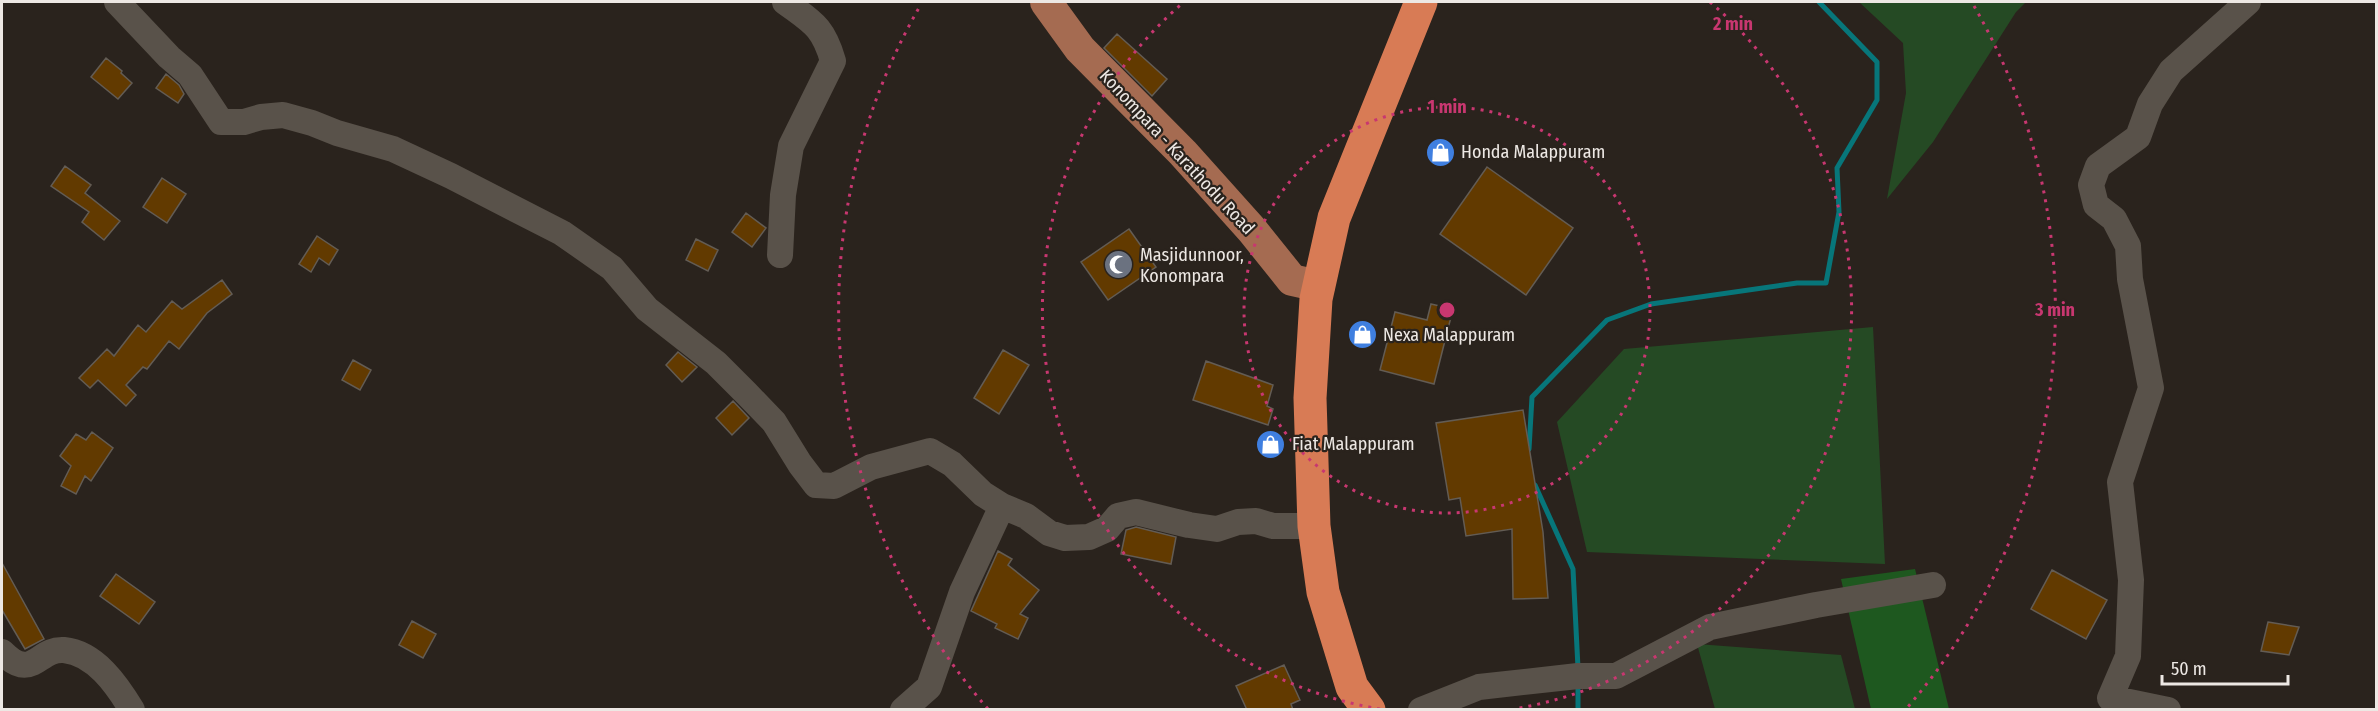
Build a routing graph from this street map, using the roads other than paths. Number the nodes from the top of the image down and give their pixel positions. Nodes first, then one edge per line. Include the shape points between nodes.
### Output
1 (117, 2) edge
2 (785, 2) edge
3 (1046, 2) edge
4 (1421, 2) edge
5 (2248, 2) edge
6 (780, 255) dead end
7 (1309, 291) junction
8 (1002, 506) junction
9 (1314, 526) junction
10 (1933, 585) dead end
11 (2, 652) edge
12 (132, 710) edge
13 (903, 710) edge
14 (1369, 710) edge
15 (1421, 710) edge
16 (2168, 710) edge

1 - 8 street via 190,75 221,122 283,115 393,149 539,221 601,259 647,309 716,363 761,408 816,485 834,486 871,467 930,451 952,464 983,494
2 - 6 street via 817,25 827,40 833,61 791,146 783,195
3 - 7 main road, Konompara - Karathodu Road via 1080,49 1183,153
4 - 7 highway via 1334,218
5 - 16 street via 2171,71 2150,104 2138,137 2098,166 2091,185 2096,205 2114,219 2128,246 2130,279 2151,388 2120,482 2131,580 2128,656 2110,698
7 - 9 highway
8 - 9 street via 1065,538 1089,537 1107,529 1118,516 1136,512 1217,529 1256,521 1273,526
8 - 13 street via 962,592 929,687
9 - 14 highway via 1323,591 1352,687
10 - 15 street via 1710,627 1616,676 1479,687
11 - 12 street via 10,660 26,665 56,651 81,655 117,685

